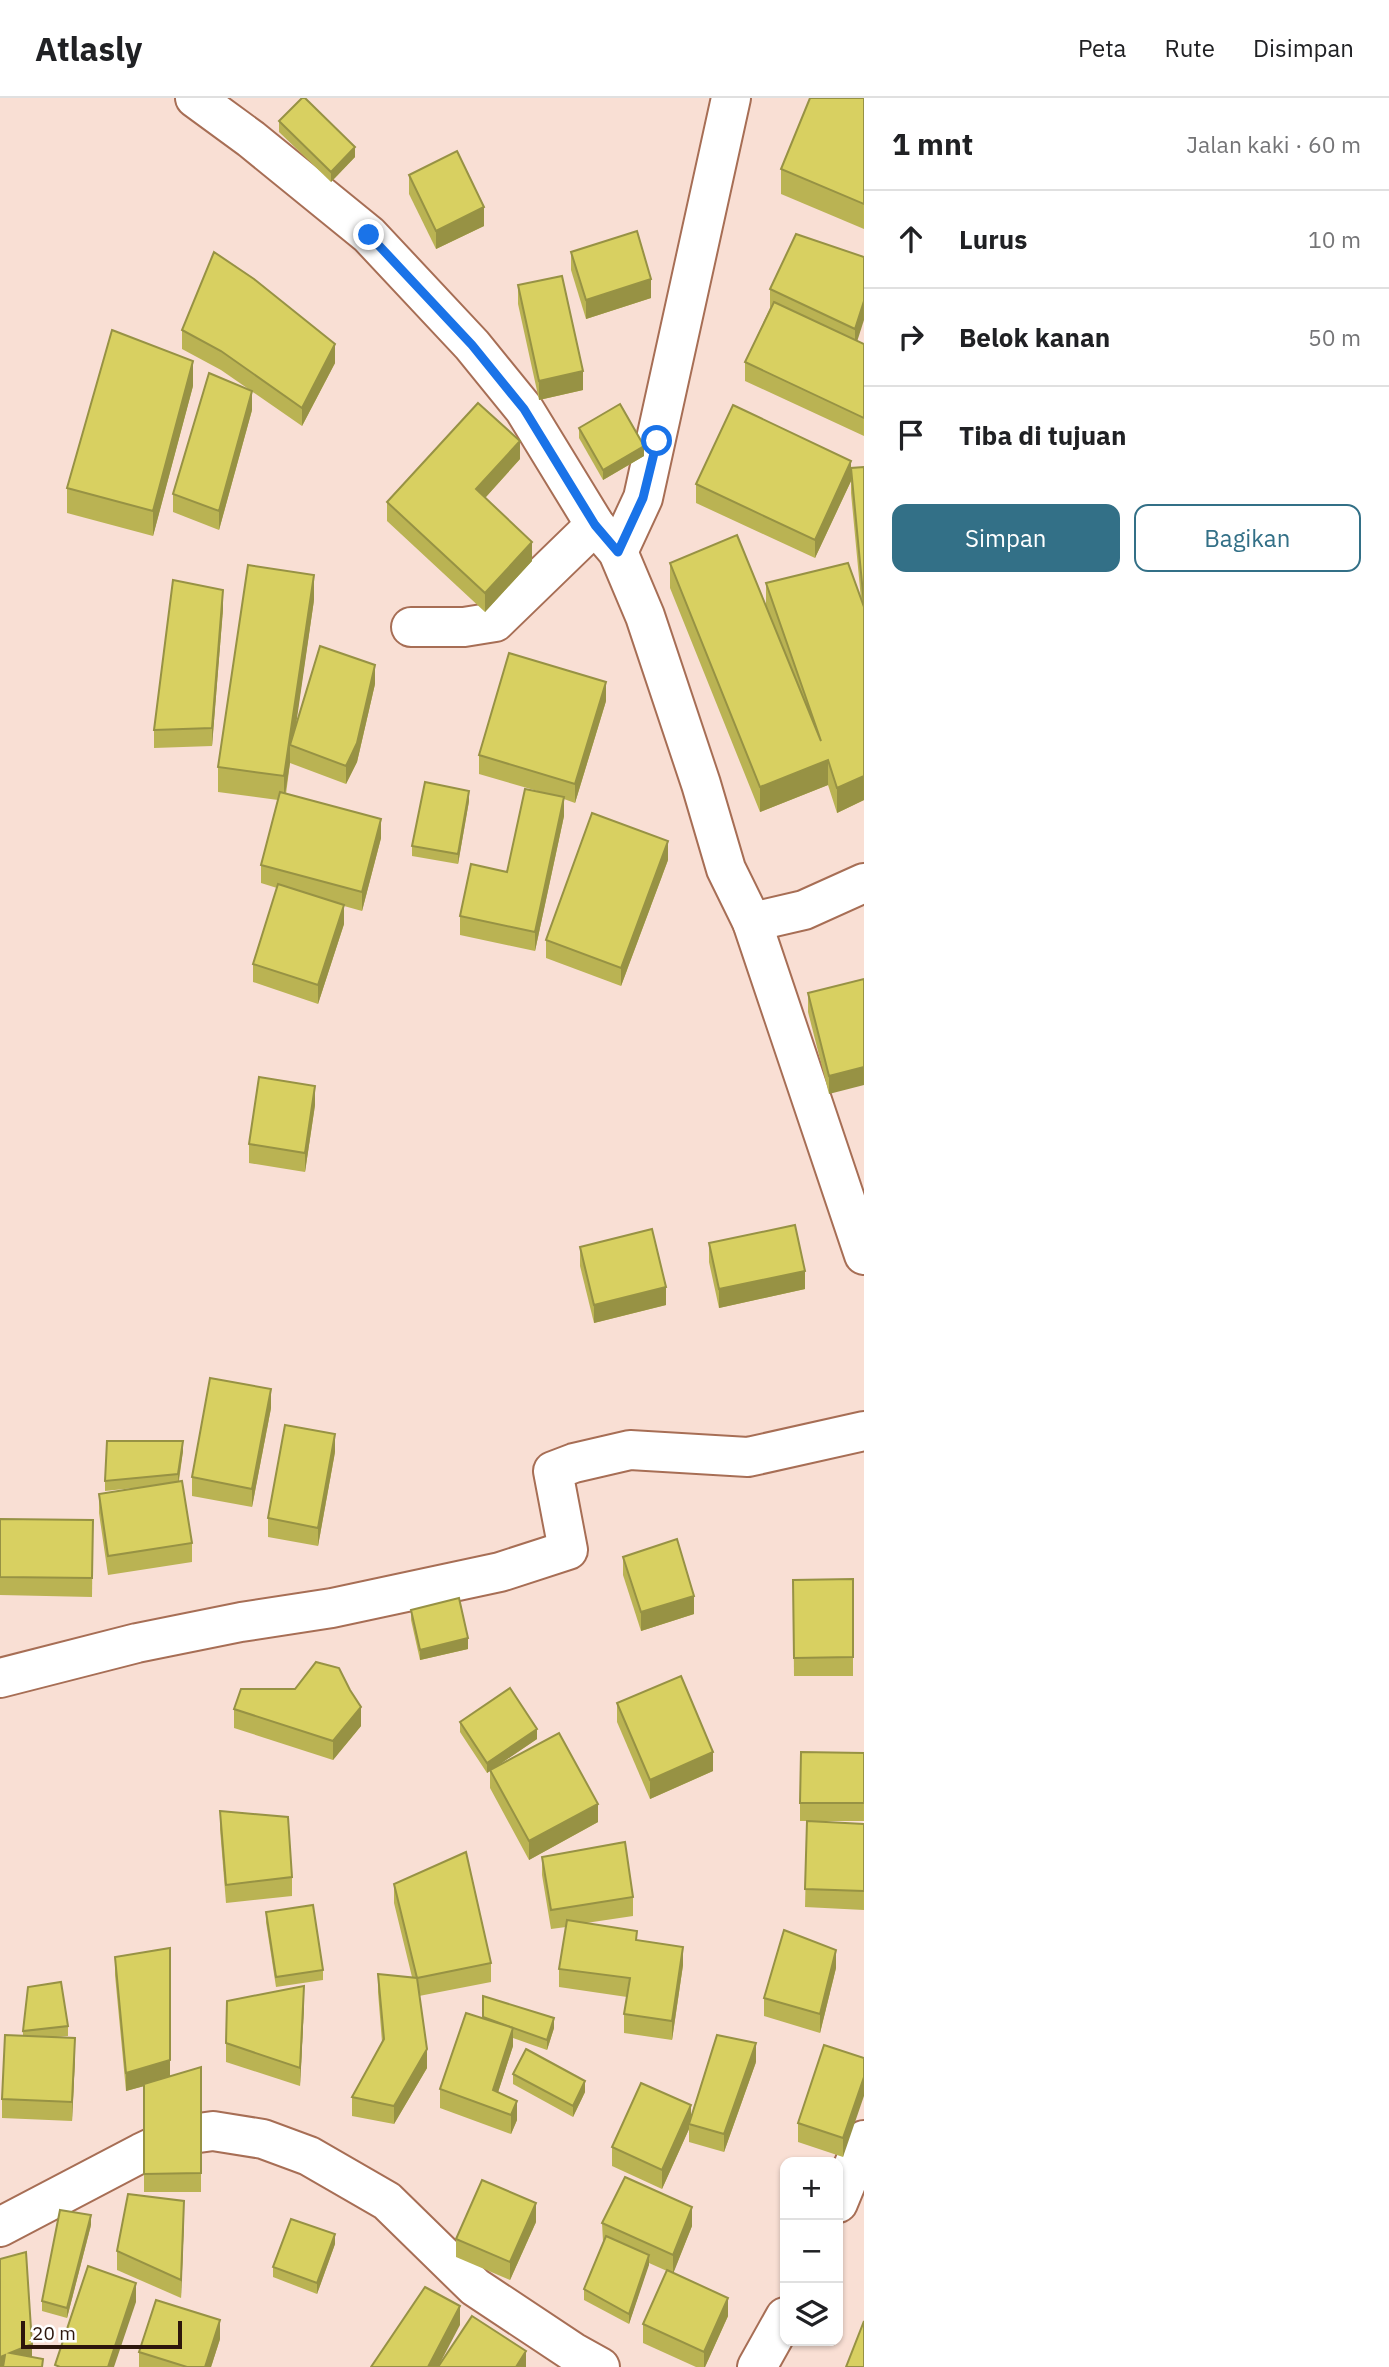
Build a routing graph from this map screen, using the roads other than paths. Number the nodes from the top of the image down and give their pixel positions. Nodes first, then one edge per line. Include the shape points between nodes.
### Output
1 (195, 98) edge
2 (731, 98) edge
3 (607, 539) junction
4 (411, 627) dead end
5 (864, 883) edge
6 (752, 922) junction
7 (864, 1255) edge
8 (864, 1432) edge
9 (0, 1678) edge
10 (864, 2140) edge
11 (843, 2191) edge
12 (0, 2227) edge
13 (780, 2326) edge
14 (600, 2367) edge
15 (757, 2367) edge

1 - 3 street via 369,235 472,345 524,409
2 - 3 street via 643,498
3 - 4 street via 495,622
3 - 6 street via 645,616 726,869
5 - 6 street via 804,910
6 - 7 street
8 - 9 street via 748,1457 630,1450 574,1463 553,1471 568,1550 500,1572 137,1643
10 - 11 street
12 - 14 street via 177,2136 213,2131 262,2139 309,2156 387,2201 475,2287
13 - 15 street

